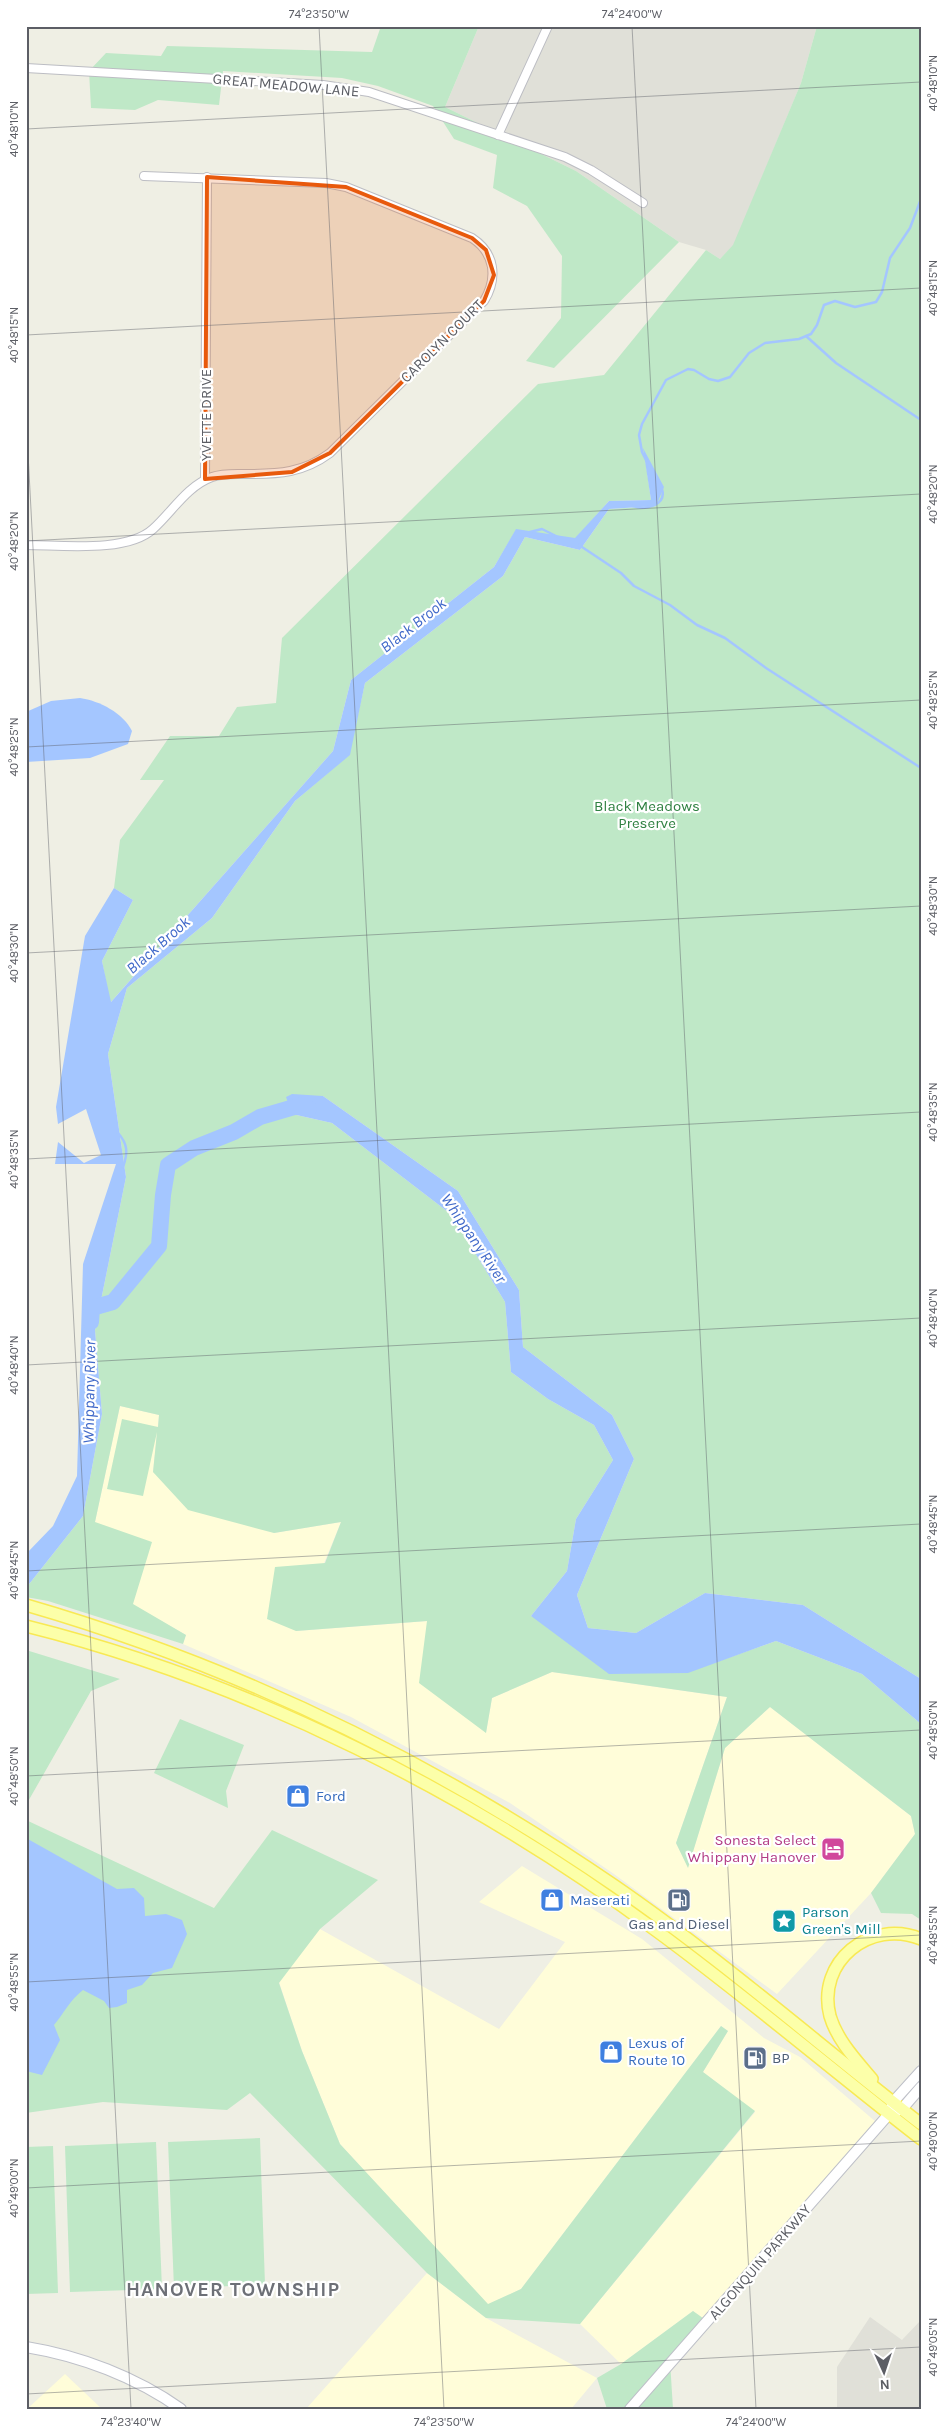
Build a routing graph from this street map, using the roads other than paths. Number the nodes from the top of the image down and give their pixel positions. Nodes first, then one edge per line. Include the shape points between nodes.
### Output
1 (548, 26) edge
2 (26, 68) edge
3 (498, 135) junction
4 (144, 176) dead end
5 (207, 177) junction
6 (643, 203) dead end
7 (206, 480) junction
8 (26, 545) edge
9 (26, 1606) edge
10 (26, 1626) edge
11 (921, 1939) edge
12 (921, 2071) edge
13 (921, 2087) edge
14 (893, 2103) junction
15 (889, 2114) junction
16 (921, 2124) edge
17 (921, 2140) edge
18 (26, 2347) edge
19 (181, 2409) edge
20 (630, 2409) edge

1 - 3 street
2 - 3 street, GREAT MEADOW LANE via 348,88
3 - 6 street, GREAT MEADOW LANE via 576,162
4 - 5 street, CAROLYN COURT
5 - 7 street, YVETTE DRIVE
5 - 7 street, CAROLYN COURT via 313,182 346,187 472,238 486,250 494,275 484,301 318,462 292,472 225,474
7 - 8 street, YVETTE DRIVE via 192,488 153,529 129,543
9 - 14 main road via 154,1646 279,1696 352,1730 486,1804 586,1867 672,1927
10 - 15 main road via 112,1650 254,1703 339,1740 443,1794 561,1864 659,1932
11 - 14 main road via 889,1933 866,1939 846,1953 830,1979 828,2002 833,2024 856,2059
12 - 14 street, ALGONQUIN PARKWAY
13 - 14 street, ALGONQUIN PARKWAY
14 - 15 street, ALGONQUIN PARKWAY
14 - 16 main road
15 - 17 main road
15 - 20 street, ALGONQUIN PARKWAY
18 - 19 street via 61,2354 105,2369 152,2390

